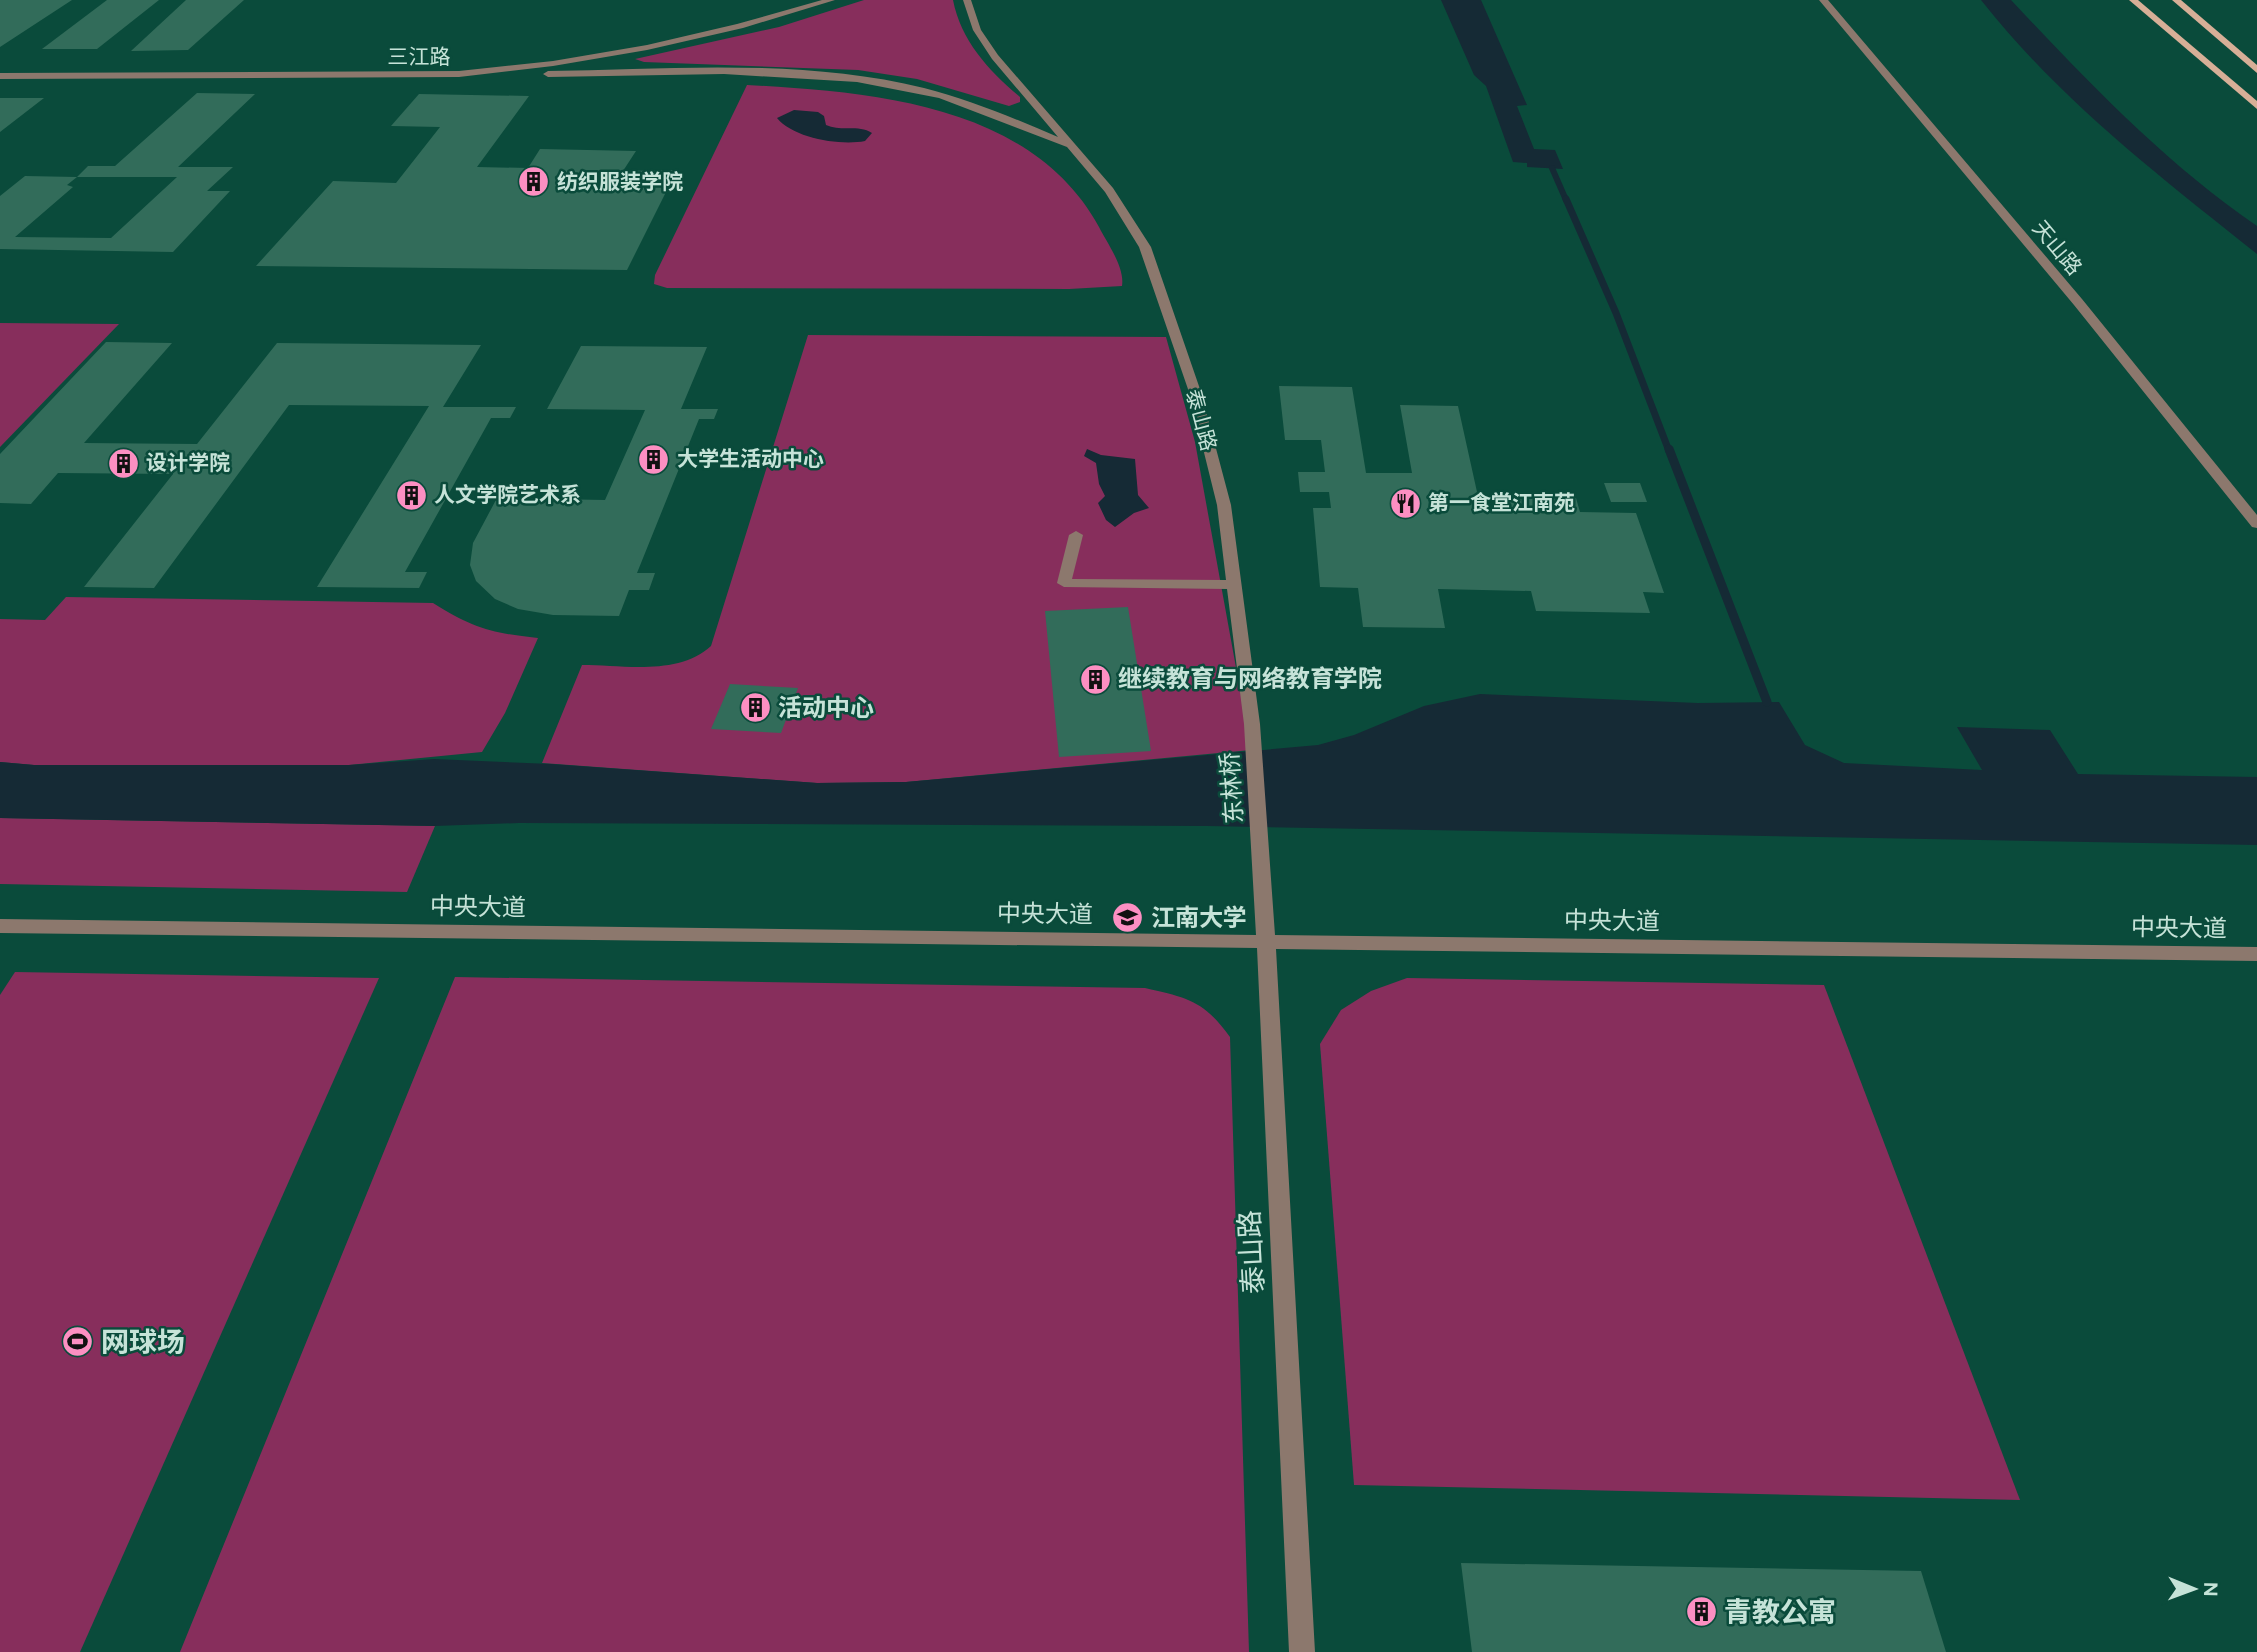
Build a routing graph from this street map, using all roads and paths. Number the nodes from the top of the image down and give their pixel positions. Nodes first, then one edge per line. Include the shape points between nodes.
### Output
1 (831, 0) edge
2 (967, 0) edge
3 (1823, 0) edge
4 (2133, 0) edge
5 (2176, 0) edge
6 (2257, 70) edge
7 (459, 75) junction
8 (0, 76) edge
9 (2257, 106) edge
10 (1069, 145) junction
11 (2257, 524) edge
12 (1076, 534) dead end
13 (1234, 585) junction
14 (1252, 724) joint
15 (1261, 848) joint
16 (0, 926) edge
17 (1264, 941) junction
18 (2257, 954) edge
19 (1302, 1652) edge

1 - 7 street, 三江路 via 656,46
2 - 10 street, 泰山路 via 977,30 995,57
3 - 11 street, 天山路 via 2078,302
4 - 9 main road
5 - 6 main road
7 - 8 street, 三江路
7 - 10 street via 744,72 852,79 939,96
10 - 13 street, 泰山路 via 1109,190 1145,247 1197,401 1224,505
12 - 13 street via 1065,583
13 - 14 street, 泰山路
14 - 15 street, 东林桥
15 - 17 street, 泰山路
16 - 17 street, 中央大道
17 - 18 street, 中央大道
17 - 19 street, 泰山路

